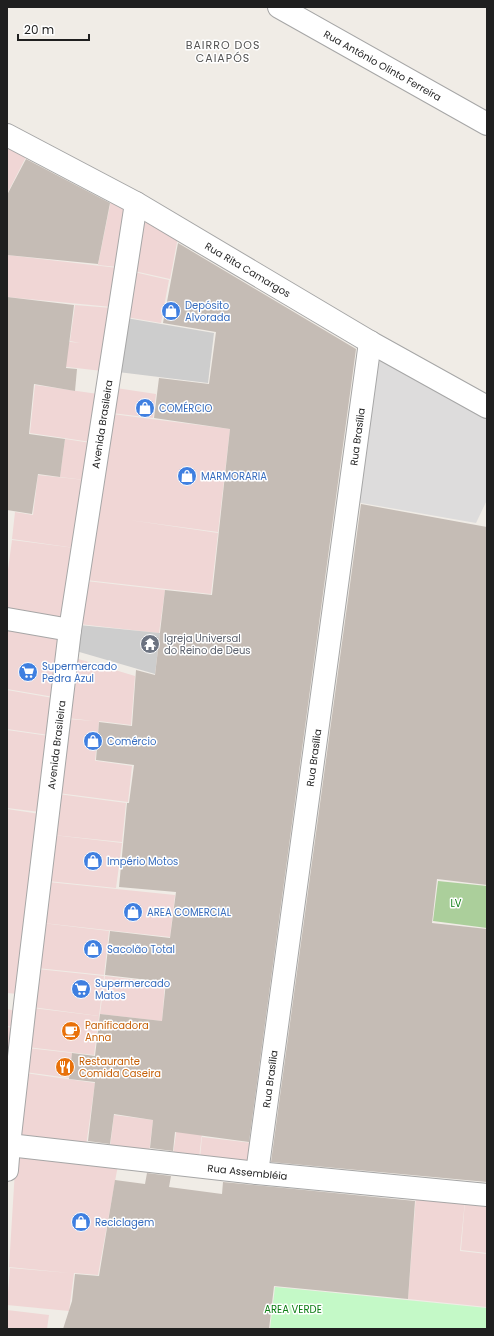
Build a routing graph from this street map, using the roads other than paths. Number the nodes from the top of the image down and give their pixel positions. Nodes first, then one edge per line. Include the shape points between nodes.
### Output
1 (279, 7) edge
2 (487, 124) edge
3 (7, 135) edge
4 (136, 203) junction
5 (370, 342) junction
6 (487, 407) edge
7 (7, 619) edge
8 (70, 630) junction
9 (16, 1002) edge
10 (9, 1145) junction
11 (7, 1170) edge
12 (257, 1173) junction
13 (487, 1195) edge

1 - 2 street, Rua Antônio Olinto Ferreira
3 - 4 street, Rua Rita Camargos
4 - 5 street, Rua Rita Camargos
4 - 8 street, Avenida Brasileira
5 - 6 street, Rua Rita Camargos
5 - 12 street, Rua Brasília
7 - 8 street
8 - 9 street, Avenida Brasileira
9 - 10 street, Avenida Brasileira
10 - 11 street, Avenida Brasileira
10 - 12 street, Rua Assembléia
12 - 13 street, Rua Assembléia

